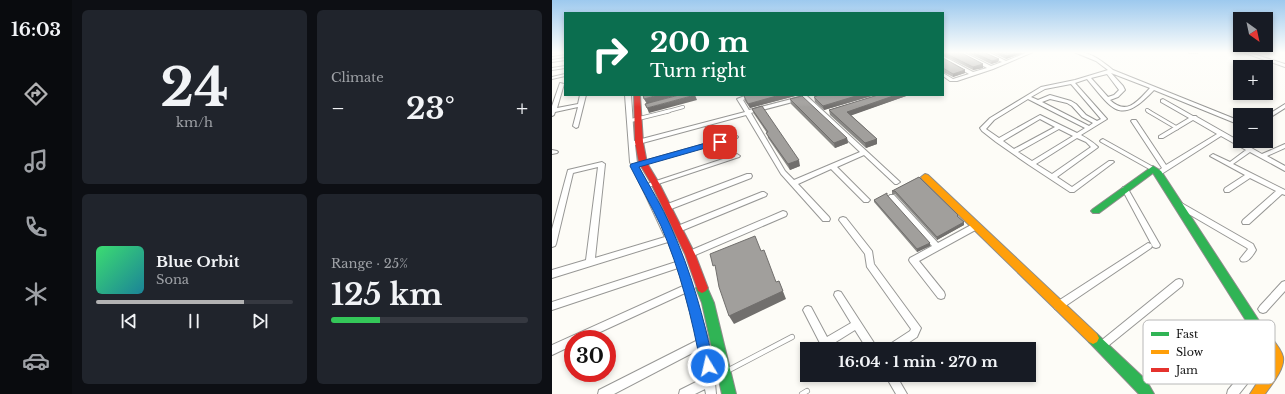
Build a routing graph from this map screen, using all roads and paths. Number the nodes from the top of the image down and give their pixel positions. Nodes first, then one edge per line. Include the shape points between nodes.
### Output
1 (967, 70) edge
2 (984, 70) edge
3 (1110, 72) junction
4 (973, 74) junction
5 (564, 75) edge
6 (944, 75) edge
7 (552, 78) edge
8 (1088, 78) junction
9 (1072, 82) junction
10 (562, 84) dead end
11 (1153, 88) junction
12 (583, 96) edge
13 (628, 96) edge
14 (637, 96) edge
15 (749, 96) edge
16 (1027, 97) junction
17 (1107, 99) junction
18 (1163, 101) dead end
19 (1038, 102) junction
20 (580, 105) junction
21 (1285, 106) edge
22 (683, 107) dead end
23 (1148, 110) dead end
24 (552, 112) edge
25 (830, 112) edge
26 (749, 113) junction
27 (636, 114) junction
28 (823, 114) junction
29 (1273, 114) edge
30 (1194, 117) junction
31 (1233, 120) edge
32 (1134, 121) dead end
33 (1097, 123) junction
34 (576, 126) dead end
35 (1058, 127) junction
36 (1090, 128) junction
37 (1177, 128) junction
38 (1222, 133) junction
39 (1077, 136) junction
40 (735, 137) dead end
41 (1162, 137) dead end
42 (998, 141) junction
43 (1103, 141) dead end
44 (635, 143) junction
45 (1285, 146) edge
46 (1251, 150) junction
47 (865, 152) junction
48 (1014, 152) junction
49 (737, 156) dead end
50 (1213, 156) dead end
51 (1262, 156) junction
52 (1111, 162) dead end
53 (1233, 162) dead end
54 (1031, 164) junction
55 (639, 165) junction
56 (832, 166) junction
57 (1285, 169) edge
58 (1159, 170) junction
59 (1249, 175) junction
60 (749, 176) dead end
61 (924, 176) dead end
62 (1052, 177) junction
63 (794, 182) junction
64 (898, 182) dead end
65 (655, 183) junction
66 (646, 186) junction
67 (1125, 189) junction
68 (1227, 190) dead end
69 (1283, 192) edge
70 (764, 194) dead end
71 (892, 196) dead end
72 (866, 200) dead end
73 (1178, 204) junction
74 (668, 207) junction
75 (1096, 211) dead end
76 (783, 214) dead end
77 (826, 219) dead end
78 (843, 220) dead end
79 (1246, 222) dead end
80 (976, 226) junction
81 (678, 229) junction
82 (670, 238) junction
83 (552, 244) edge
84 (937, 247) junction
85 (690, 254) junction
86 (1244, 260) dead end
87 (590, 262) junction
88 (681, 264) junction
89 (552, 274) edge
90 (1179, 283) dead end
91 (1285, 285) edge
92 (688, 288) junction
93 (838, 295) dead end
94 (941, 295) dead end
95 (708, 303) junction
96 (552, 306) edge
97 (1058, 306) junction
98 (694, 310) junction
99 (808, 310) dead end
100 (1263, 310) dead end
101 (1252, 320) edge
102 (857, 324) junction
103 (596, 330) edge
104 (792, 337) dead end
105 (704, 342) junction
106 (825, 342) edge
107 (832, 342) edge
108 (869, 342) edge
109 (901, 342) edge
110 (564, 345) edge
111 (1100, 346) junction
112 (552, 350) edge
113 (1275, 356) edge
114 (1275, 367) edge
115 (724, 373) junction
116 (710, 380) junction
117 (894, 382) edge
118 (1240, 384) edge
119 (1264, 384) edge
120 (603, 394) edge
121 (684, 394) edge
122 (711, 394) edge
123 (729, 394) edge
124 (902, 394) edge
125 (1147, 394) edge
126 (1232, 394) edge
127 (1257, 394) edge

1 - 4 street
2 - 4 street
3 - 8 street
3 - 11 street
3 - 17 street via 1122,90 1116,96
4 - 6 street via 954,80
5 - 7 street
8 - 9 street
8 - 17 street
9 - 16 street via 1043,88
9 - 33 street via 1103,118
10 - 24 street
11 - 17 street via 1145,98 1126,110 1115,107
11 - 31 street
12 - 20 street
13 - 27 street
14 - 27 street
15 - 26 street via 740,99
16 - 19 street
16 - 42 street via 992,119 983,128
18 - 30 street
19 - 33 street via 1050,97 1069,102 1084,116
19 - 36 street
20 - 24 street
20 - 34 street
21 - 29 street
22 - 27 lane
23 - 37 lane
25 - 28 street
26 - 28 street via 804,98 811,99
26 - 44 street
26 - 63 street via 783,172
27 - 44 street
28 - 47 street
30 - 37 street
30 - 38 street
32 - 58 street
33 - 36 street
35 - 39 street
35 - 42 street via 1040,118
35 - 48 street
36 - 39 street
37 - 41 street
38 - 46 street
38 - 58 street
39 - 54 street
39 - 62 street via 1096,148
40 - 55 street
42 - 48 street
43 - 58 street
44 - 55 street
45 - 51 street
46 - 51 street
46 - 53 street
47 - 56 street
47 - 64 street
48 - 54 street
49 - 65 street
50 - 59 street
51 - 57 street
52 - 62 street via 1074,190
54 - 62 street
55 - 65 street
55 - 66 street
56 - 63 street
56 - 72 street
58 - 67 street
58 - 73 street
59 - 68 street
59 - 69 street
60 - 74 street
61 - 80 street
63 - 77 street
65 - 66 street
65 - 74 street
66 - 82 street
67 - 75 street
67 - 97 street via 1152,245
69 - 79 street
70 - 81 street
71 - 84 street
73 - 86 street via 1250,246 1252,250
73 - 101 street
74 - 81 street
76 - 85 street
78 - 109 street via 869,252 870,265 916,328 914,334
80 - 84 street
80 - 97 street
81 - 85 street
82 - 87 street
82 - 88 street
83 - 87 street via 570,172 602,164
84 - 94 street via 913,260
85 - 95 street
87 - 89 street
88 - 92 street
88 - 96 street
90 - 111 street
91 - 100 street
92 - 98 street
92 - 103 street
93 - 102 street
95 - 98 street
95 - 115 street
97 - 111 street
98 - 105 street
99 - 106 street
102 - 107 street
102 - 108 street
104 - 115 lane
105 - 116 street
105 - 120 street
110 - 112 street
111 - 125 street via 1141,385
113 - 114 street via 1278,362
115 - 116 street
115 - 123 street
116 - 121 street
116 - 122 street
117 - 124 street
118 - 126 street
119 - 127 street

